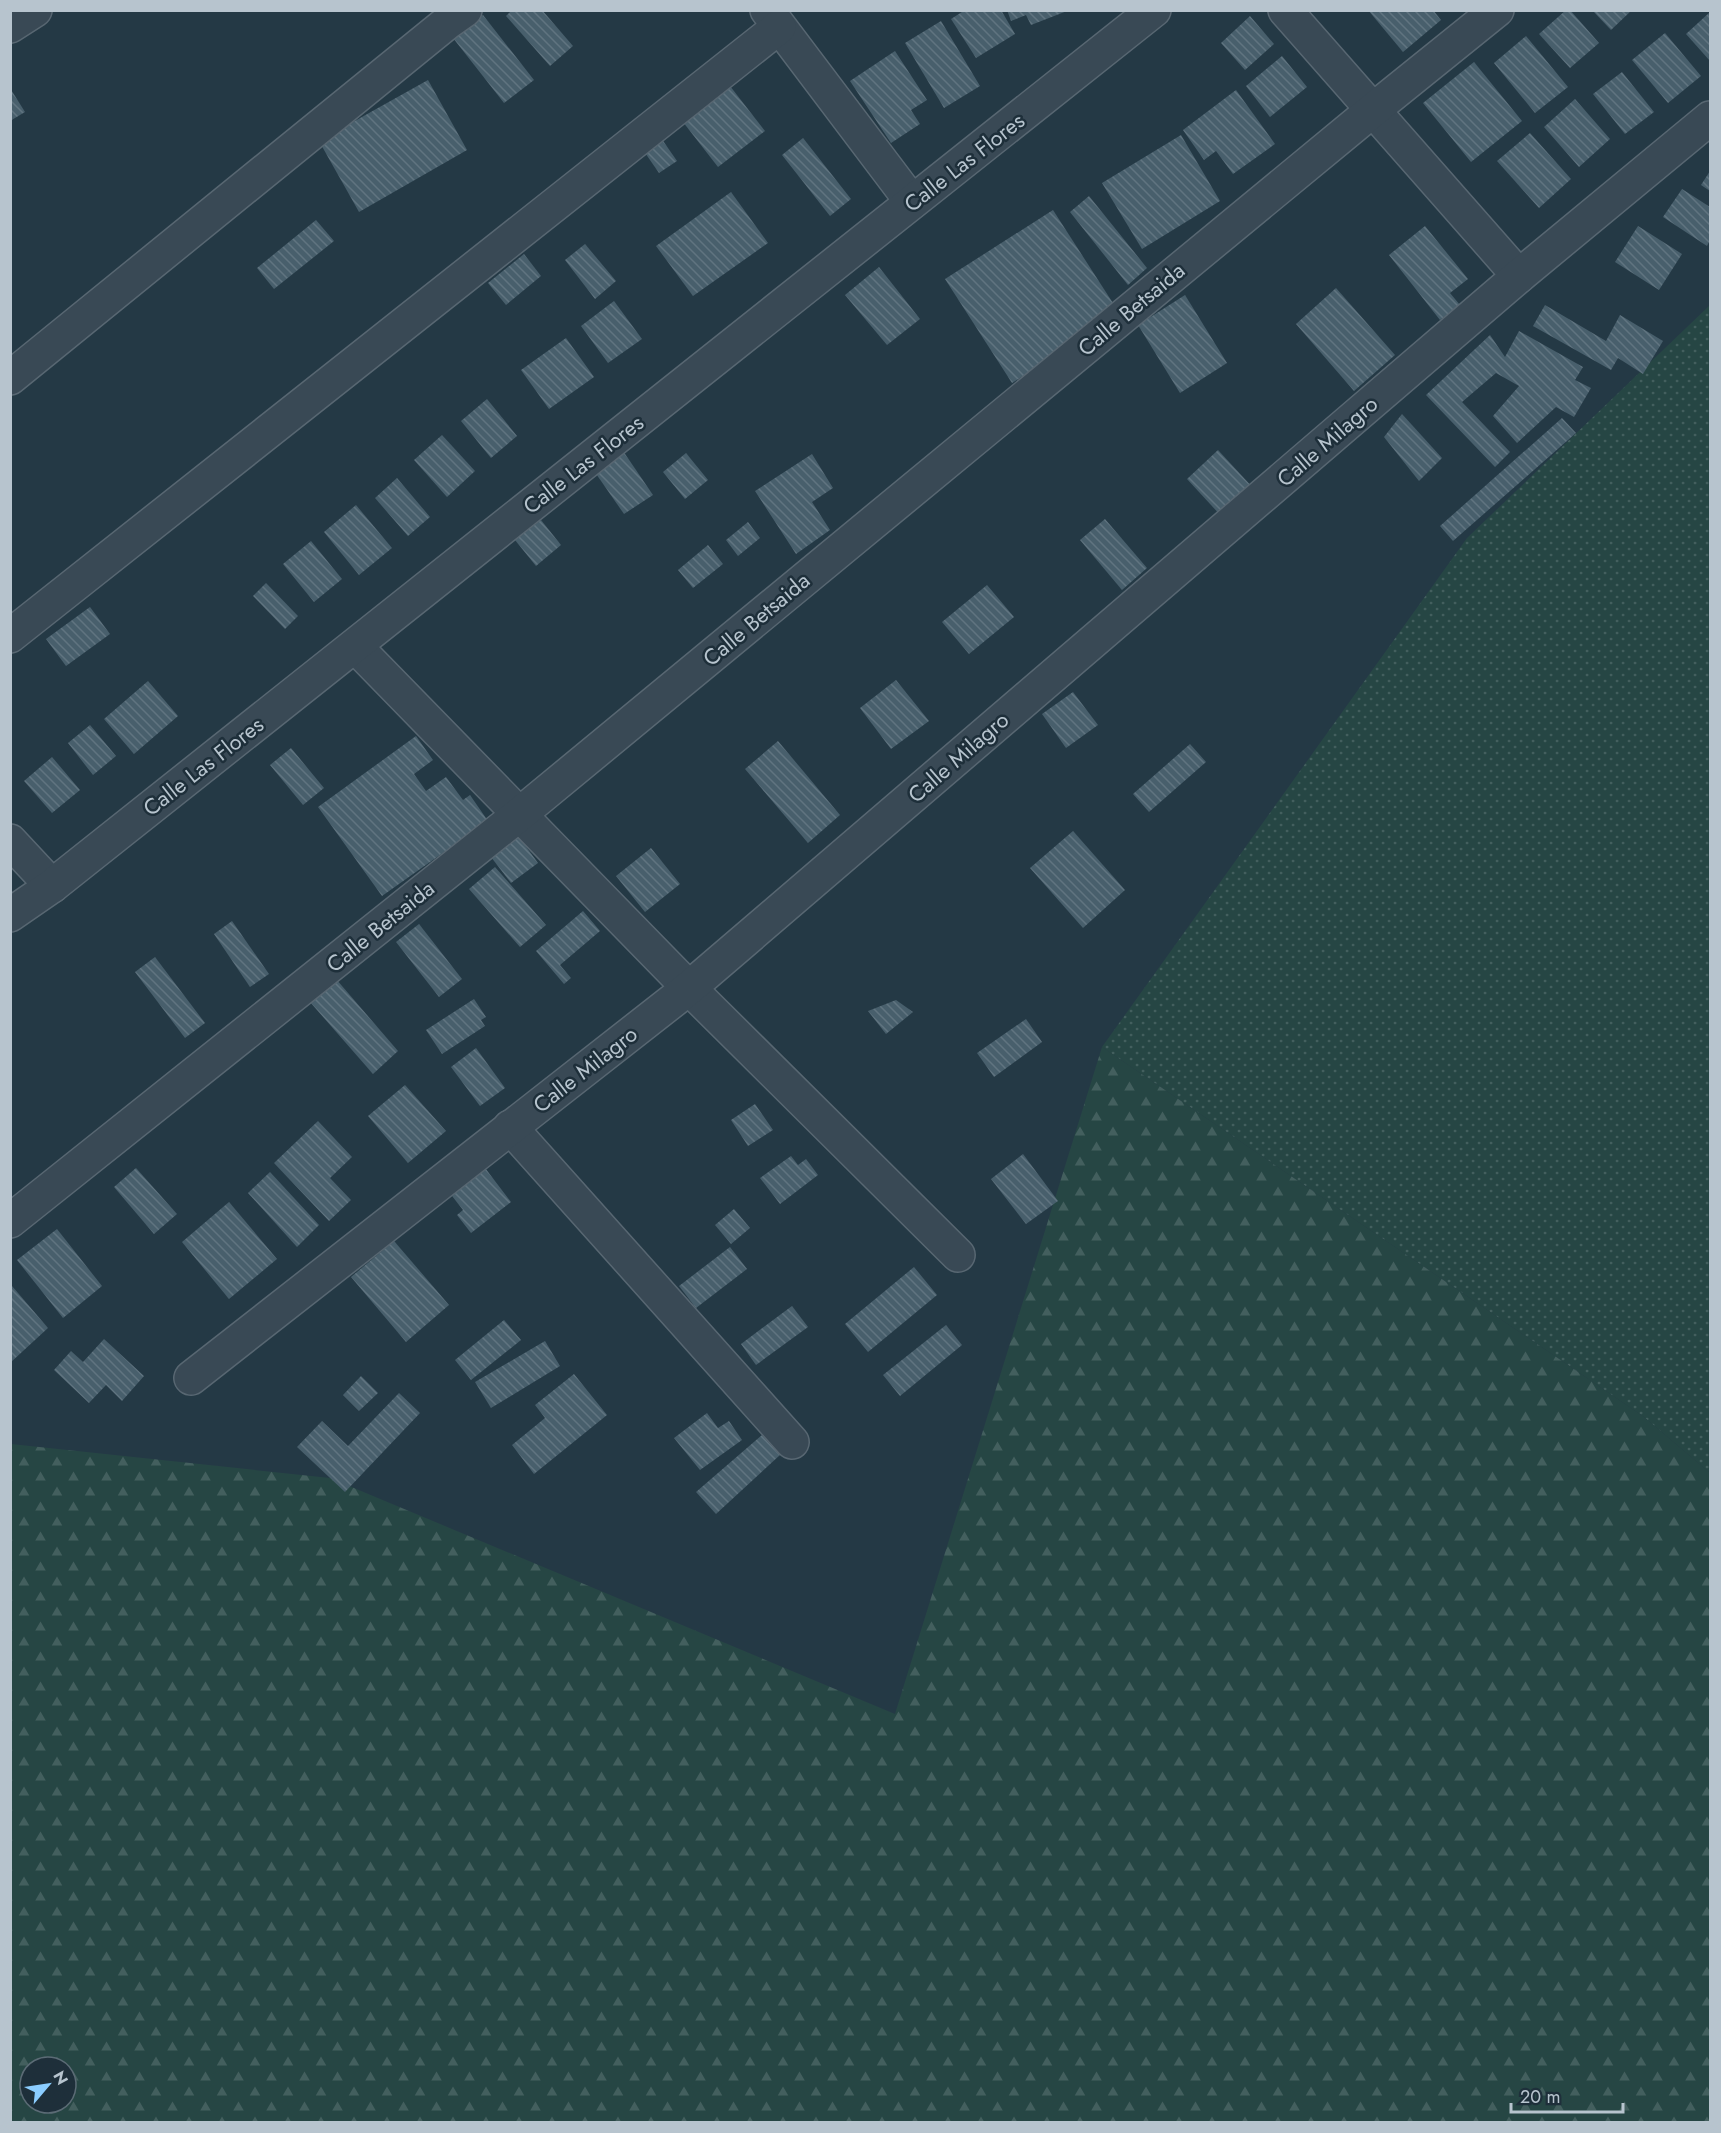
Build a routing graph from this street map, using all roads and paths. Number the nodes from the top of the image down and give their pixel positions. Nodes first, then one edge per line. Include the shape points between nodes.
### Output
1 (35, 10) edge
2 (1154, 10) edge
3 (1285, 10) edge
4 (1497, 10) edge
5 (451, 14) edge
6 (773, 19) edge
7 (10, 26) edge
8 (1373, 110) junction
9 (1710, 118) edge
10 (912, 202) junction
11 (1519, 276) junction
12 (10, 378) edge
13 (10, 636) edge
14 (355, 645) junction
15 (520, 814) junction
16 (10, 841) edge
17 (52, 886) junction
18 (10, 915) edge
19 (689, 988) junction
20 (510, 1128) junction
21 (10, 1221) edge
22 (958, 1256) dead end
23 (190, 1378) dead end
24 (792, 1442) dead end

1 - 7 street
2 - 10 street, Calle Las Flores
3 - 8 street
4 - 8 street, Calle Betsaida
5 - 12 street
6 - 10 street
6 - 13 street
8 - 11 street
8 - 15 street, Calle Betsaida
9 - 11 street, Calle Milagro
10 - 14 street, Calle Las Flores
11 - 19 street, Calle Milagro
14 - 15 street
14 - 17 street, Calle Las Flores
15 - 19 street
15 - 21 street, Calle Betsaida
16 - 17 street
17 - 18 street, Calle Las Flores
19 - 20 street, Calle Milagro
19 - 22 street
20 - 23 street, Calle Milagro
20 - 24 street

